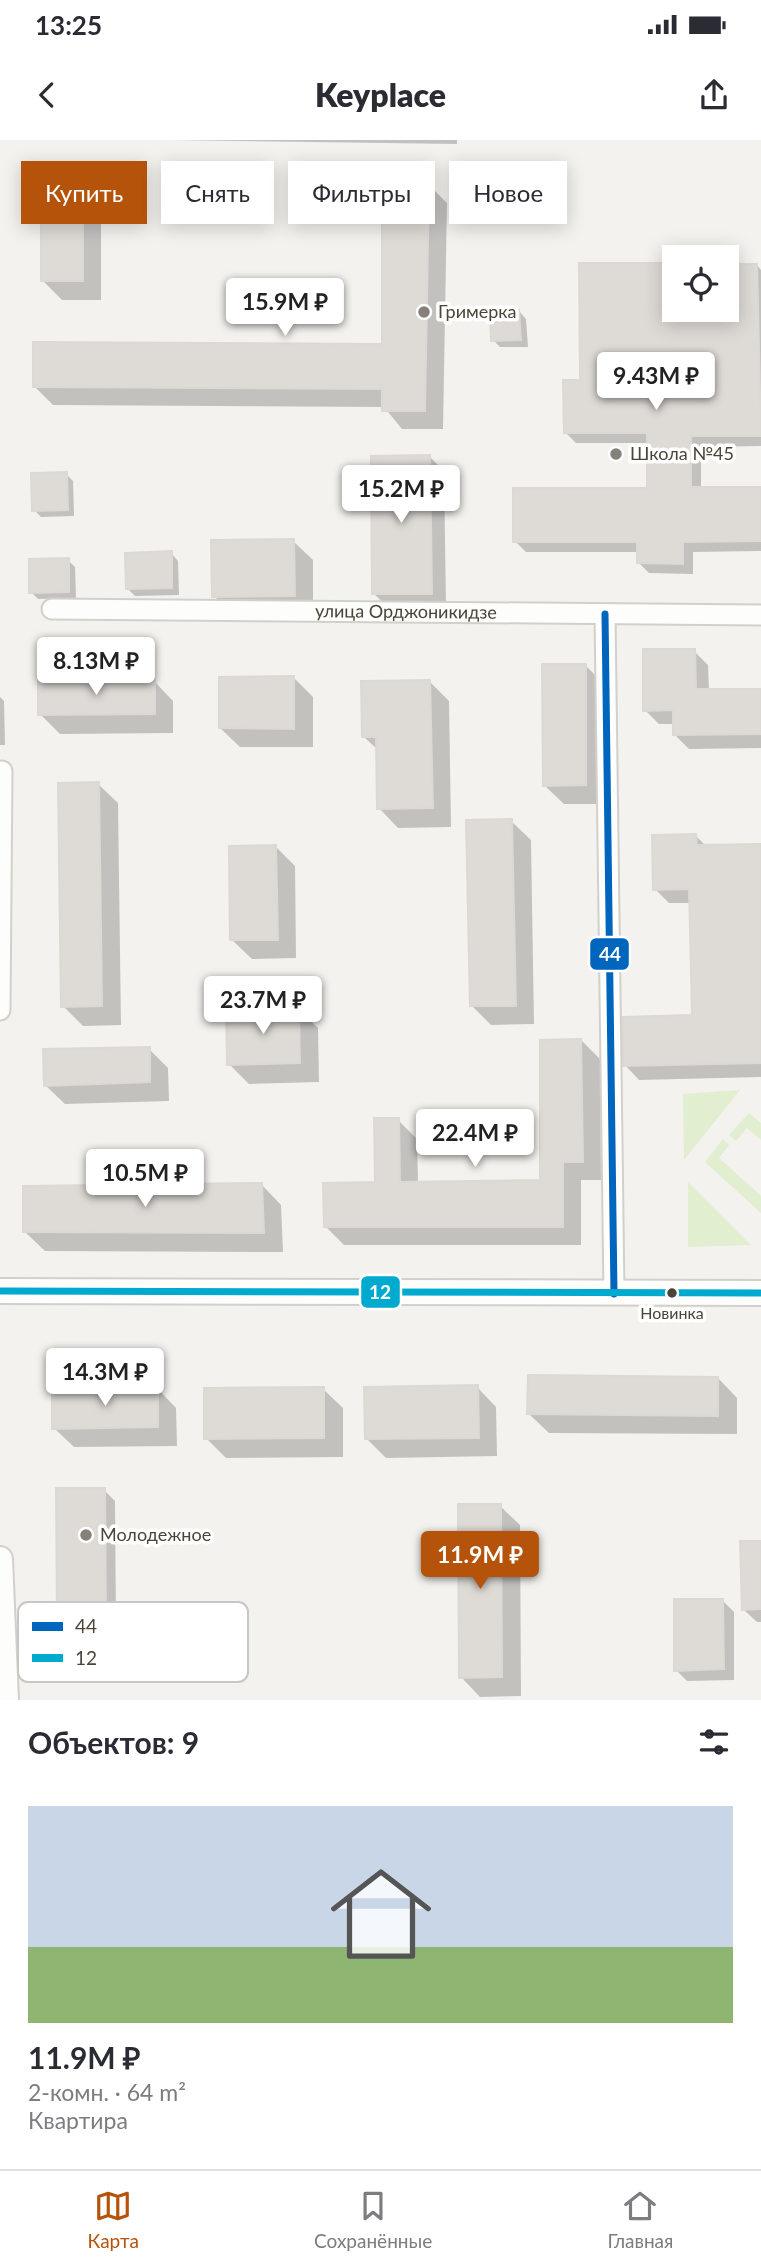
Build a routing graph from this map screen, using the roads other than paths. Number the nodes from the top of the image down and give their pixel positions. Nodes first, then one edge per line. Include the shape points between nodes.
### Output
1 (52, 609) dead end
2 (605, 614) junction
3 (761, 615) edge
4 (2, 771) edge
5 (0, 1010) edge
6 (0, 1291) edge
7 (761, 1293) edge
8 (614, 1294) junction
9 (0, 1559) edge
10 (6, 1700) edge

1 - 2 street, улица Орджоникидзе
2 - 3 street, улица Орджоникидзе
2 - 8 street
4 - 5 street
6 - 8 street
7 - 8 street
9 - 10 street

